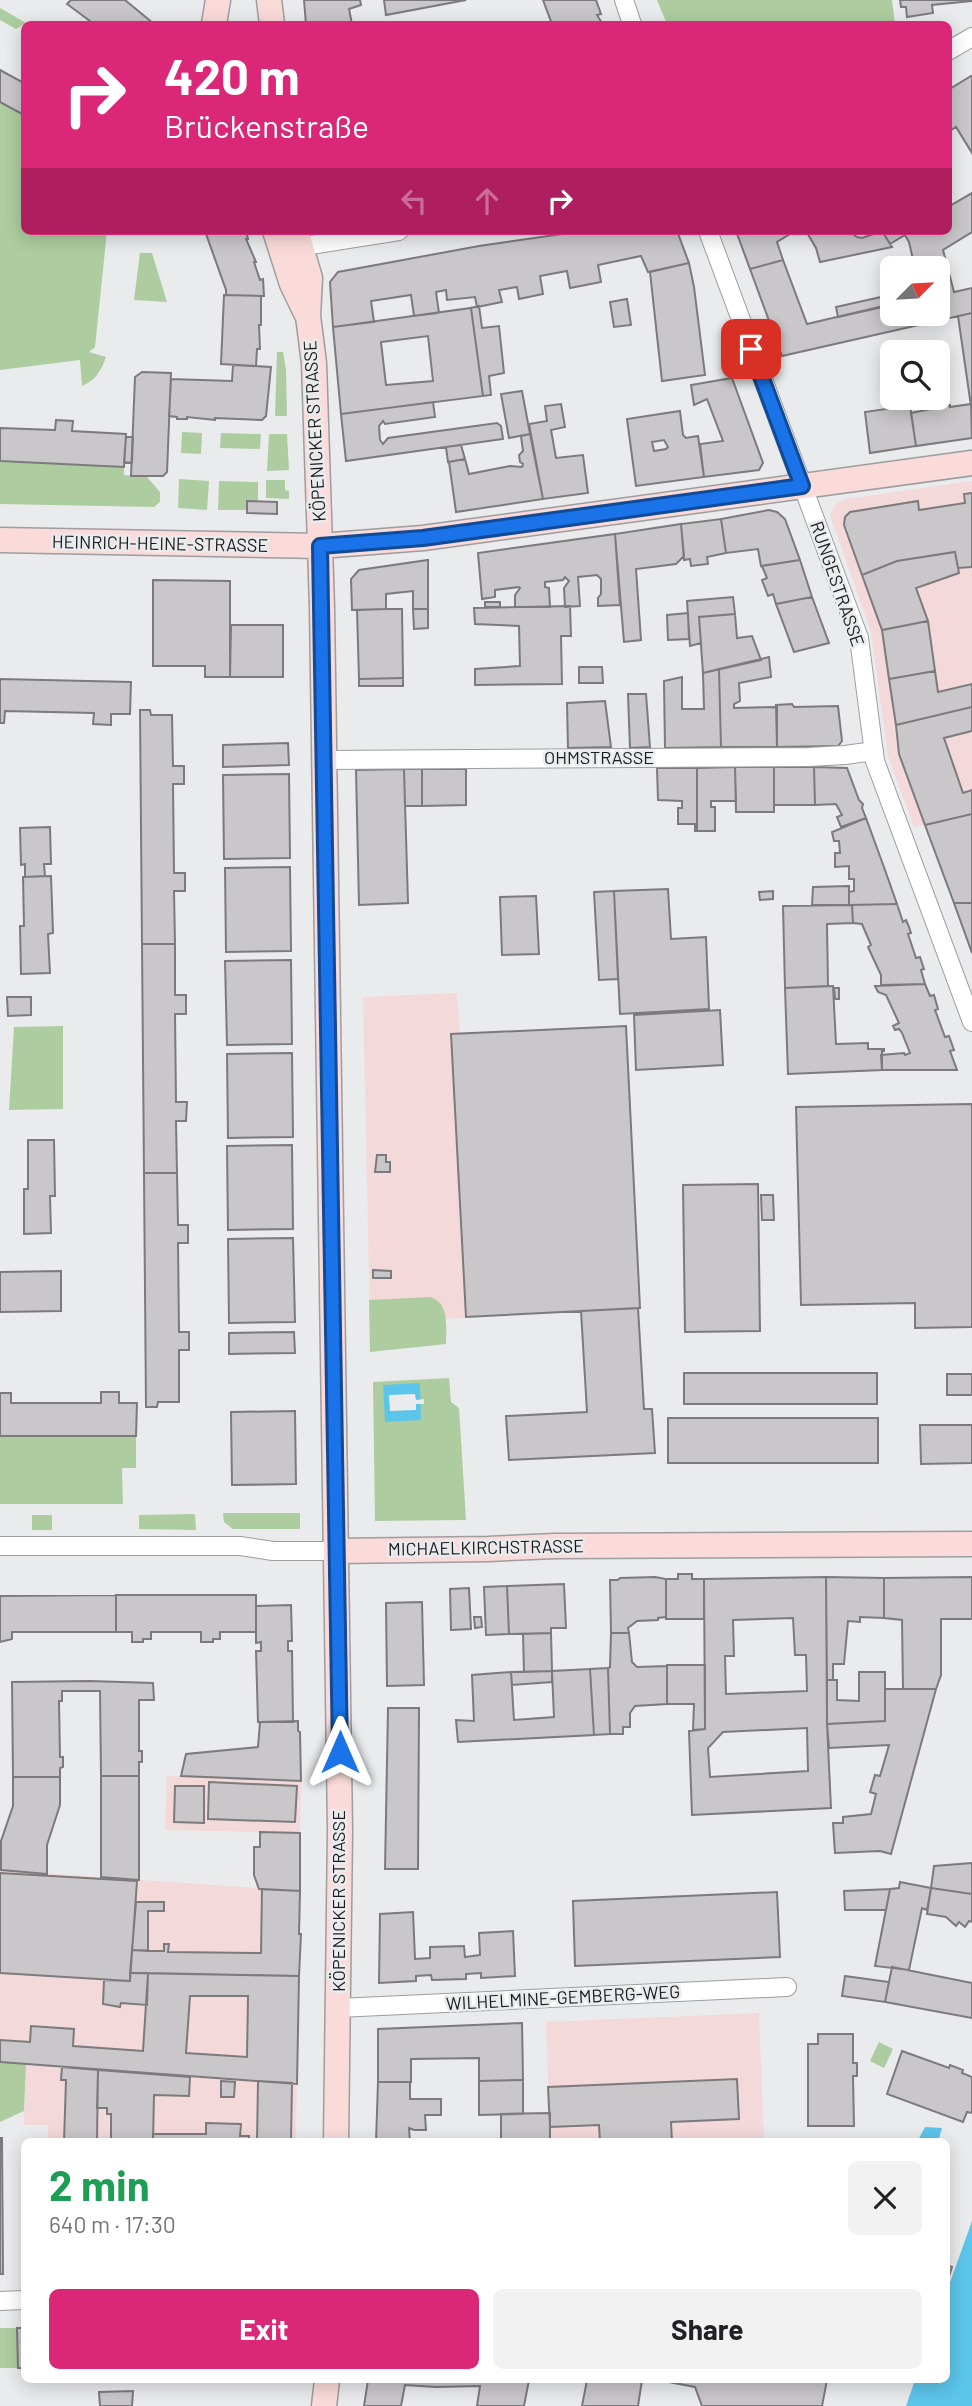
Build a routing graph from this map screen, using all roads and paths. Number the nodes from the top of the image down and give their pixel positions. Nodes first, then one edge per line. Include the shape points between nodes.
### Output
1 (218, 0) edge
2 (269, 0) edge
3 (624, 0) edge
4 (214, 21) edge
5 (272, 21) edge
6 (631, 21) edge
7 (972, 37) edge
8 (952, 49) edge
9 (350, 235) edge
10 (709, 235) edge
11 (288, 240) edge
12 (972, 463) edge
13 (802, 486) junction
14 (0, 540) edge
15 (320, 546) junction
16 (874, 751) junction
17 (324, 760) junction
18 (972, 1022) edge
19 (972, 1544) edge
20 (0, 1546) edge
21 (336, 1551) junction
22 (787, 1987) dead end
23 (338, 2008) junction
24 (336, 2138) edge
25 (0, 2301) edge
26 (21, 2301) edge
27 (327, 2383) edge
28 (324, 2406) edge

1 - 4 main road
2 - 5 main road
3 - 6 street
7 - 8 street
9 - 11 street
10 - 13 street, RUNGESTRASSE
11 - 15 main road, KÖPENICKER STRASSE via 310,278
12 - 13 main road, HEINRICH-HEINE-STRASSE
13 - 15 main road, HEINRICH-HEINE-STRASSE via 423,538
13 - 16 street, RUNGESTRASSE via 859,638
14 - 15 main road, HEINRICH-HEINE-STRASSE
15 - 17 main road, KÖPENICKER STRASSE
16 - 17 street, OHMSTRASSE via 809,757
16 - 18 street, RUNGESTRASSE
17 - 21 main road, KÖPENICKER STRASSE
19 - 21 main road, MICHAELKIRCHSTRASSE
20 - 21 street, MICHAELKIRCHSTRASSE via 240,1546
21 - 23 main road, KÖPENICKER STRASSE
22 - 23 street, WILHELMINE-GEMBERG-WEG
23 - 24 main road, KÖPENICKER STRASSE
25 - 26 street
27 - 28 main road

